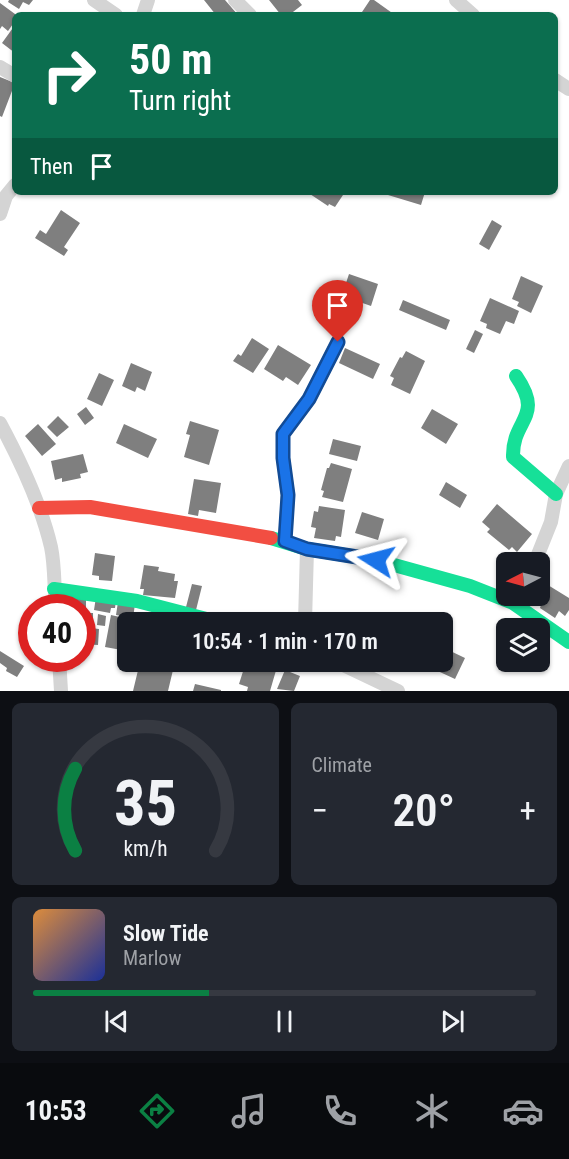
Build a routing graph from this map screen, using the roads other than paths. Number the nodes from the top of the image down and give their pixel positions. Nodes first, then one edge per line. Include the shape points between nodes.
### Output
1 (94, 0) edge
2 (235, 0) edge
3 (456, 0) edge
4 (112, 12) edge
5 (247, 12) edge
6 (470, 12) edge
7 (12, 188) edge
8 (0, 214) edge
9 (338, 342) dead end
10 (516, 376) dead end
11 (0, 423) edge
12 (569, 466) edge
13 (556, 494) junction
14 (39, 508) junction
15 (285, 541) junction
16 (307, 549) junction
17 (539, 552) edge
18 (54, 589) junction
19 (55, 594) edge
20 (496, 594) edge
21 (524, 606) edge
22 (183, 612) edge
23 (306, 612) edge
24 (569, 642) edge
25 (60, 672) edge
26 (359, 672) edge
27 (61, 691) edge
28 (398, 691) edge

1 - 4 street
2 - 5 street
3 - 6 street
7 - 8 street
9 - 15 street via 309,399 283,434 288,495
10 - 13 street via 527,393 529,411 511,446 513,457
11 - 14 street
12 - 13 street
13 - 17 street via 551,522
14 - 15 street via 90,507
14 - 18 street via 52,549
15 - 16 street
16 - 20 street via 376,560
16 - 23 street
18 - 19 street
18 - 22 street via 95,591
21 - 24 street
25 - 27 street
26 - 28 street

